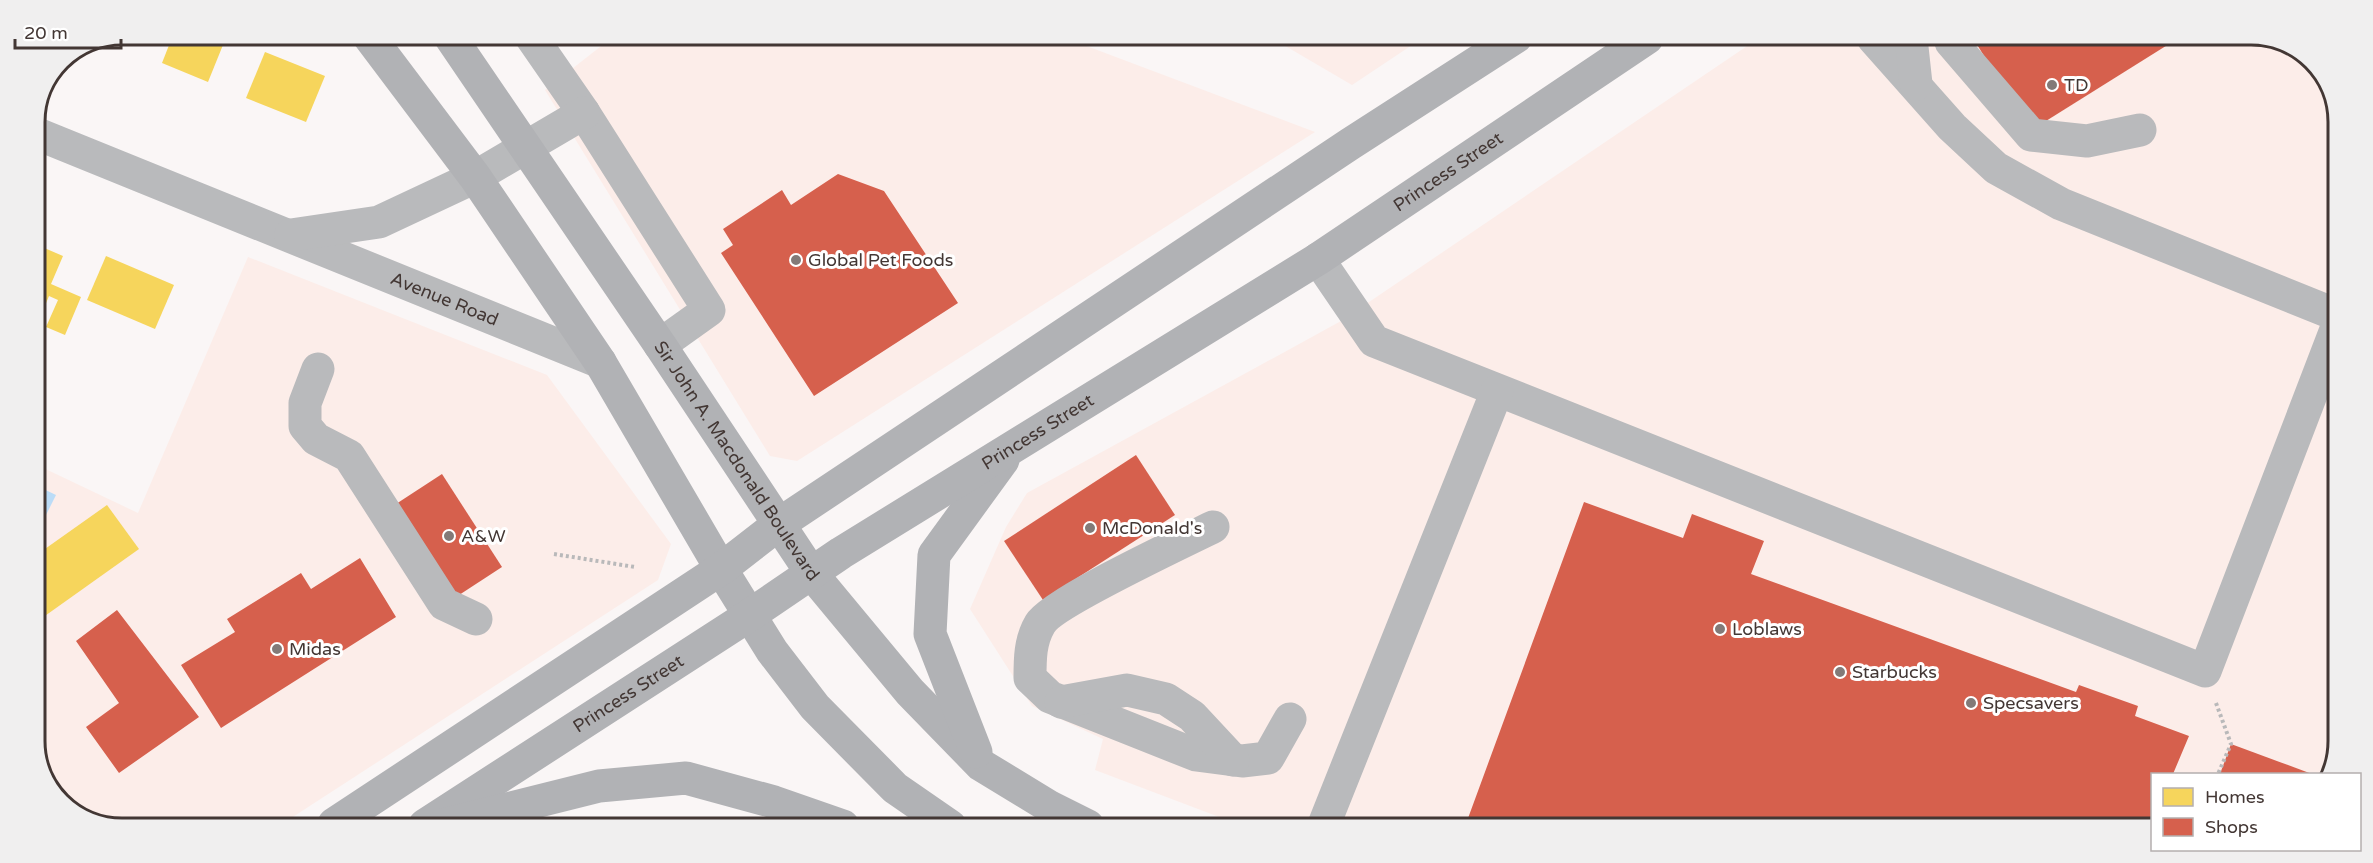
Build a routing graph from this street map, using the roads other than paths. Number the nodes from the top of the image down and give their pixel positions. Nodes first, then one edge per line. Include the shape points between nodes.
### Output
1 (376, 45) edge
2 (456, 45) edge
3 (537, 45) edge
4 (1505, 45) edge
5 (1637, 45) edge
6 (1858, 45) edge
7 (1880, 45) edge
8 (1912, 45) edge
9 (1953, 45) edge
10 (1916, 84) junction
11 (584, 113) junction
12 (2139, 130) dead end
13 (45, 137) edge
14 (526, 150) junction
15 (475, 177) junction
16 (291, 235) junction
17 (1318, 259) junction
18 (2328, 311) edge
19 (660, 345) junction
20 (2328, 350) edge
21 (600, 362) junction
22 (318, 369) dead end
23 (1497, 391) junction
24 (1015, 445) junction
25 (779, 524) junction
26 (1213, 527) dead end
27 (721, 569) junction
28 (812, 574) junction
29 (750, 615) junction
30 (476, 619) dead end
31 (1290, 720) dead end
32 (981, 765) junction
33 (343, 818) edge
34 (436, 818) edge
35 (471, 818) edge
36 (822, 818) edge
37 (938, 818) edge
38 (1072, 818) edge
39 (1326, 818) edge

1 - 15 main road
2 - 14 main road, Sir John A. Macdonald Boulevard
3 - 11 street
4 - 25 main road
5 - 17 main road, Princess Street
6 - 10 street
7 - 10 street
8 - 10 street
9 - 12 street via 2031,135 2087,141
10 - 18 street via 1952,127 1996,168 2061,204
11 - 14 street
11 - 19 street via 709,310
13 - 16 street, Avenue Road
14 - 15 street
14 - 19 main road, Sir John A. Macdonald Boulevard
15 - 16 street via 379,222
15 - 21 main road
16 - 21 street, Avenue Road
17 - 23 street via 1374,341
17 - 24 main road, Princess Street
19 - 25 main road, Sir John A. Macdonald Boulevard
20 - 23 street via 2205,671
21 - 27 main road
22 - 30 street via 304,403 305,426 316,439 349,456 444,604
23 - 39 street
24 - 28 main road, Princess Street
24 - 32 main road via 934,555 930,634
25 - 27 main road
25 - 28 main road, Sir John A. Macdonald Boulevard
26 - 31 street via 1062,605 1040,623 1030,650 1030,678 1050,697 1196,755 1242,761 1268,758
27 - 29 main road
27 - 33 main road
28 - 29 main road, Princess Street
28 - 32 main road, Sir John A. Macdonald Boulevard via 910,692
29 - 34 main road, Princess Street
29 - 37 main road via 815,707 895,788
32 - 38 main road, Sir John A. Macdonald Boulevard
35 - 36 main road via 599,786 686,778

